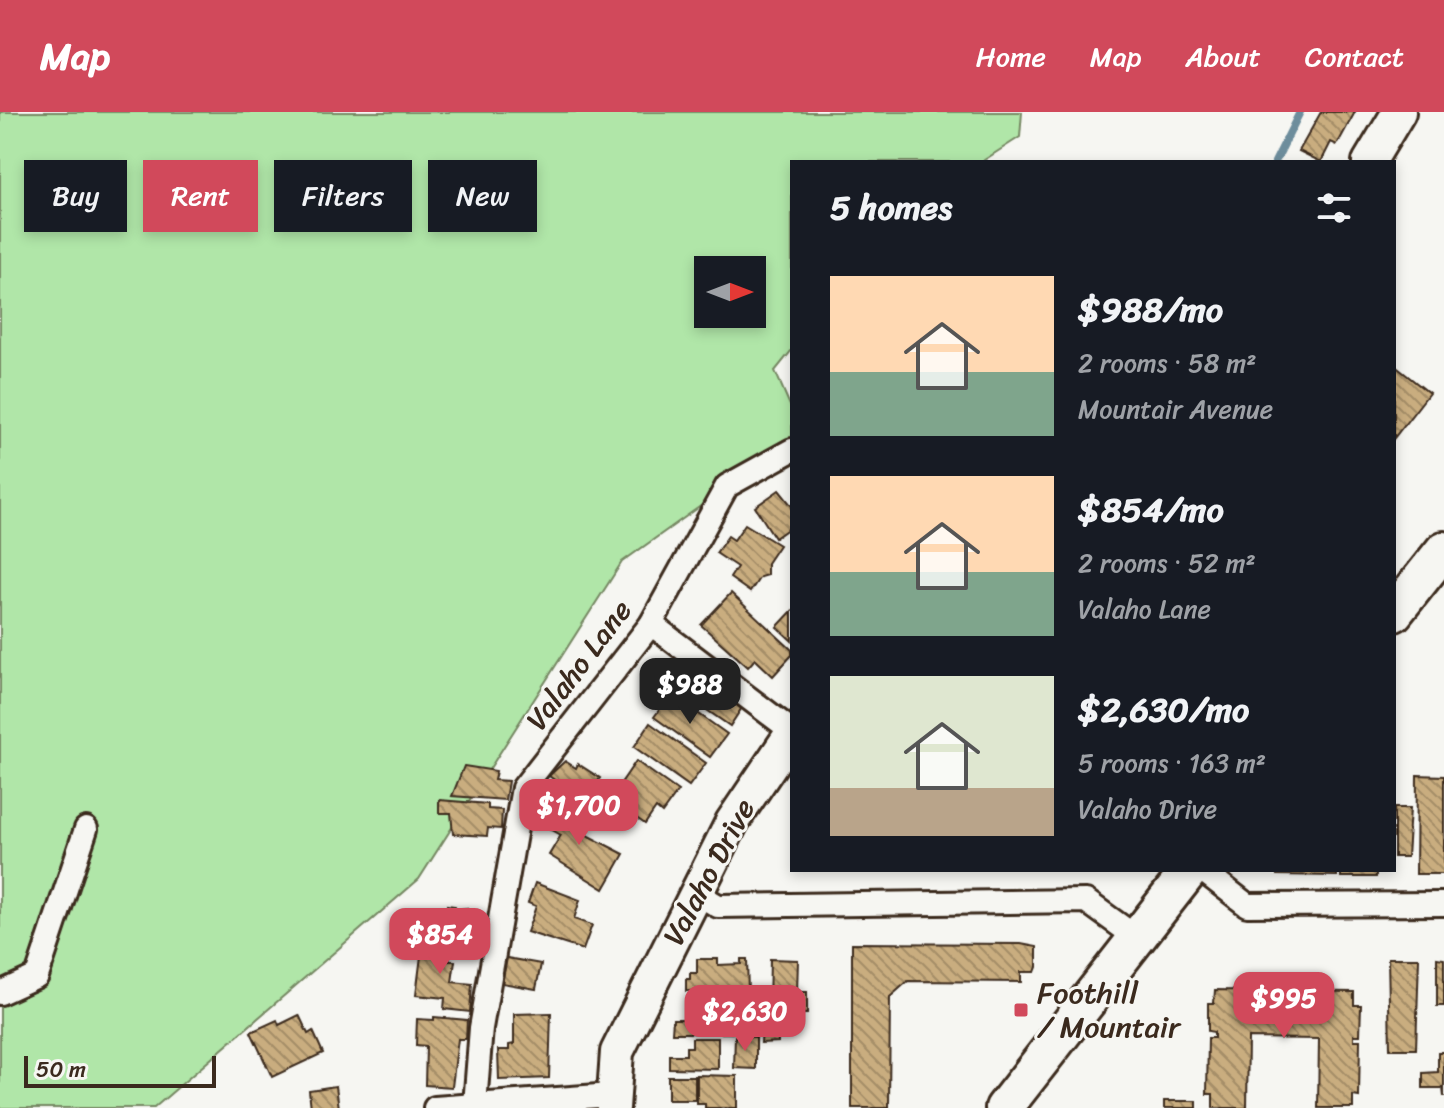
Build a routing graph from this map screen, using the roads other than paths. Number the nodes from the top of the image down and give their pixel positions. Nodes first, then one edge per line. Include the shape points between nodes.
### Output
1 (1399, 112) edge
2 (1370, 160) edge
3 (790, 451) edge
4 (1444, 550) edge
5 (1396, 610) edge
6 (651, 624) junction
7 (790, 730) edge
8 (790, 735) edge
9 (86, 829) dead end
10 (1188, 872) edge
11 (1205, 872) edge
12 (695, 892) junction
13 (1444, 904) edge
14 (1137, 938) junction
15 (0, 993) edge
16 (613, 1102) edge
17 (475, 1105) junction
18 (435, 1108) edge
19 (1004, 1108) edge

1 - 2 street
3 - 6 street, Valaho Lane via 727,486
4 - 5 main road
6 - 7 street
6 - 17 street, Valaho Lane via 523,788 481,1028
8 - 12 street, Valaho Drive via 732,822
9 - 15 street via 37,976
10 - 14 main road
11 - 13 street via 1247,905
12 - 14 street via 718,906 1086,901
12 - 16 street, Valaho Drive via 617,1052
14 - 19 main road
16 - 17 street
17 - 18 street

